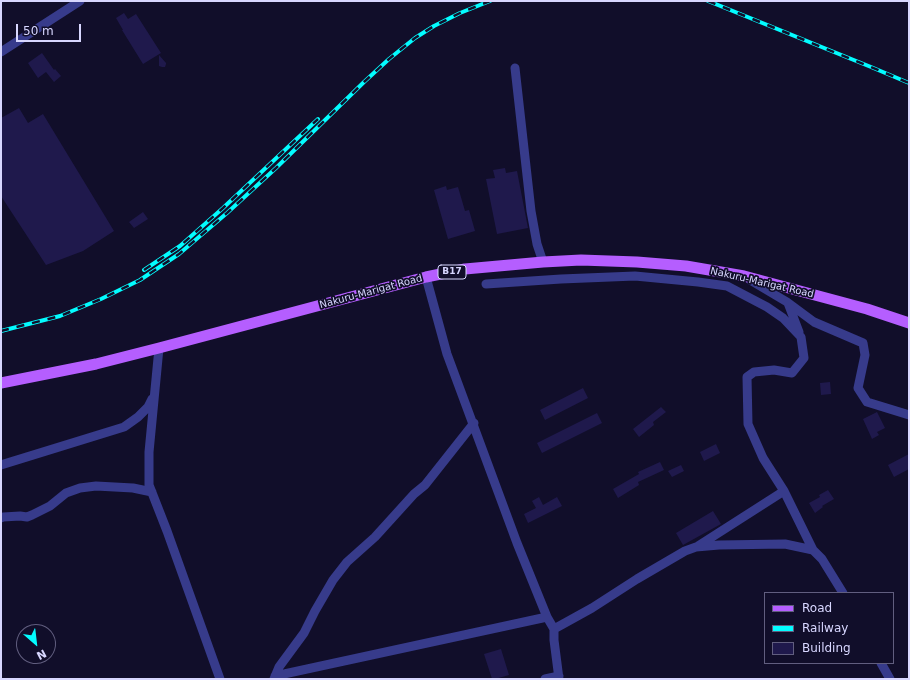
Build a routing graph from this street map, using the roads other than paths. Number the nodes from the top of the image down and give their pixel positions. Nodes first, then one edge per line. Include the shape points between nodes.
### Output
1 (80, 1) edge
2 (1, 52) edge
3 (515, 68) dead end
4 (543, 262) junction
5 (744, 276) junction
6 (426, 277) junction
7 (486, 284) dead end
8 (787, 302) junction
9 (909, 323) edge
10 (801, 337) junction
11 (158, 348) junction
12 (1, 383) edge
13 (154, 397) junction
14 (909, 415) edge
15 (474, 423) junction
16 (1, 465) edge
17 (784, 491) junction
18 (152, 492) junction
19 (1, 518) edge
20 (696, 547) junction
21 (813, 550) junction
22 (842, 592) edge
23 (547, 617) junction
24 (554, 629) junction
25 (882, 664) edge
26 (274, 677) edge
27 (559, 677) edge
28 (220, 679) edge
29 (545, 679) edge
30 (890, 679) edge

1 - 2 street
3 - 4 street via 531,211 536,244
4 - 5 main road, Nakuru-Marigat Road / B17 via 644,262
4 - 6 main road, Nakuru-Marigat Road / B17 via 465,269
5 - 8 street
5 - 9 main road, Nakuru-Marigat Road / B17
6 - 11 main road, Nakuru-Marigat Road / B17
6 - 15 street via 448,354
7 - 10 street via 635,276 727,286 783,318
8 - 10 street
8 - 14 street via 814,322 863,342 865,355 858,388 867,402
10 - 17 street via 804,358 792,373 774,370 754,372 747,377 748,424
11 - 12 main road, Nakuru-Marigat Road / B17 via 96,364
11 - 13 street
13 - 16 street via 138,417 124,426
13 - 18 street via 149,452 149,485
15 - 23 street via 517,543
15 - 26 street via 425,485 347,562
17 - 20 street
17 - 21 street
18 - 19 street via 133,488 80,488 66,493 50,506 27,517
18 - 28 street
20 - 21 street via 785,544
20 - 24 street via 685,551
21 - 22 street via 822,559
23 - 24 street
23 - 26 street
24 - 27 street
25 - 30 street
27 - 29 street

